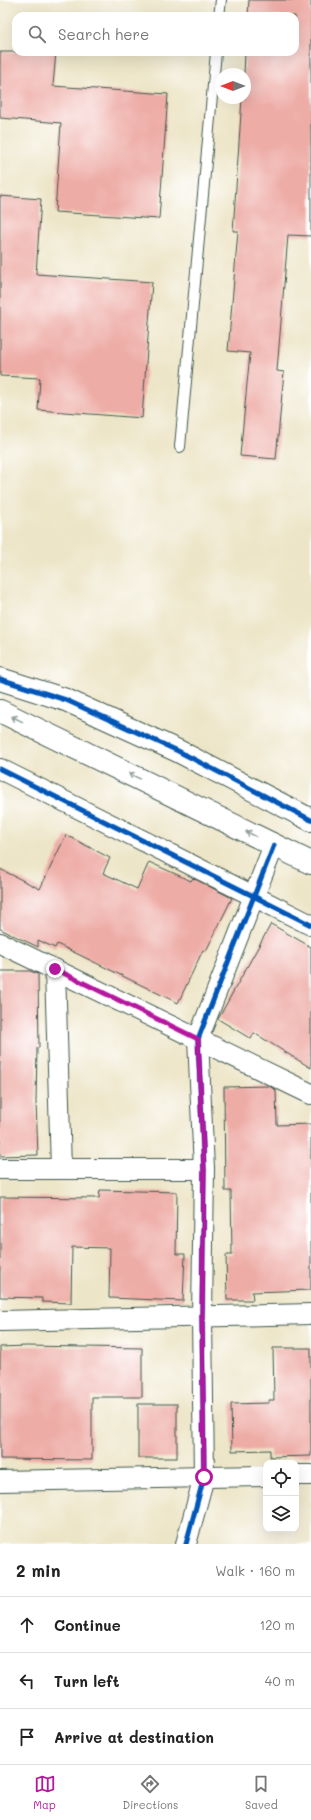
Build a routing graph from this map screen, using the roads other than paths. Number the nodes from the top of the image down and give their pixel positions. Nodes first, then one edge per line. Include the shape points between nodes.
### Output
1 (221, 0) edge
2 (220, 12) edge
3 (216, 56) edge
4 (180, 447) dead end
5 (0, 679) edge
6 (0, 711) edge
7 (0, 769) edge
8 (311, 820) edge
9 (274, 845) junction
10 (311, 863) edge
11 (254, 897) junction
12 (311, 925) edge
13 (0, 942) edge
14 (55, 969) junction
15 (198, 1039) junction
16 (311, 1094) edge
17 (0, 1169) edge
18 (61, 1169) junction
19 (204, 1170) junction
20 (311, 1314) edge
21 (202, 1317) junction
22 (0, 1321) edge
23 (299, 1475) edge
24 (311, 1475) edge
25 (263, 1476) edge
26 (204, 1477) junction
27 (0, 1481) edge
28 (186, 1544) edge

1 - 2 lane
3 - 4 lane
5 - 8 street via 66,700 178,751
9 -> 6 street
7 - 11 street
9 - 10 street
9 - 11 street
11 - 12 street
11 - 15 street
13 - 14 street
14 - 15 street
14 - 18 street
15 - 16 street
15 - 19 street
17 - 18 street
18 - 19 street
19 - 21 street
20 - 21 street
21 - 22 street
21 - 26 street
23 - 24 street
25 - 26 street
26 - 27 street
26 - 28 street

